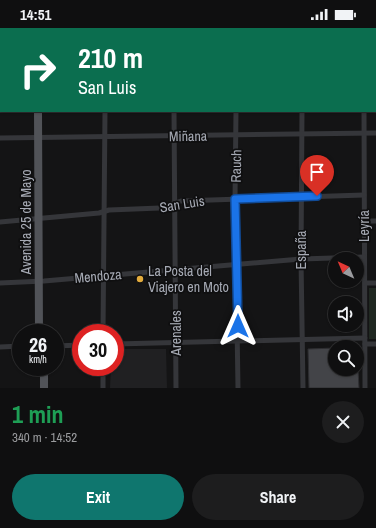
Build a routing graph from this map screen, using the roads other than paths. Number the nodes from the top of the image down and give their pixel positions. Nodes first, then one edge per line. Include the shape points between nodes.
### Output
1 (38, 112) edge
2 (43, 112) edge
3 (105, 112) edge
4 (174, 112) edge
5 (236, 112) edge
6 (302, 112) edge
7 (364, 112) edge
8 (364, 133) junction
9 (376, 133) edge
10 (236, 134) junction
11 (302, 134) junction
12 (175, 136) junction
13 (105, 137) junction
14 (0, 138) edge
15 (41, 138) junction
16 (364, 194) junction
17 (301, 197) junction
18 (235, 199) junction
19 (176, 203) junction
20 (104, 212) junction
21 (41, 219) junction
22 (364, 221) junction
23 (376, 221) edge
24 (0, 222) edge
25 (364, 252) edge
26 (364, 257) edge
27 (328, 258) edge
28 (301, 259) junction
29 (237, 264) junction
30 (175, 270) junction
31 (103, 275) junction
32 (41, 282) junction
33 (0, 283) edge
34 (365, 283) junction
35 (376, 283) edge
36 (39, 324) edge
37 (43, 324) edge
38 (104, 324) edge
39 (365, 338) junction
40 (302, 339) junction
41 (238, 341) junction
42 (176, 342) junction
43 (124, 344) edge
44 (365, 344) junction
45 (376, 344) edge
46 (12, 346) edge
47 (0, 347) edge
48 (39, 376) edge
49 (44, 376) edge
50 (103, 376) edge
51 (39, 388) edge
52 (44, 388) edge
53 (103, 388) edge
54 (176, 388) edge
55 (238, 388) edge
56 (303, 388) edge
57 (365, 388) edge

1 - 15 main road, Avenida 25 de Mayo
2 - 15 main road, Avenida 25 de Mayo
3 - 13 street
4 - 12 street, Arenales
5 - 10 street, Rauch
6 - 11 street, España
7 - 8 street, Leyría
8 - 9 street, Miñana
8 - 11 street, Miñana
8 - 16 street, Leyría
10 - 11 street, Miñana
10 - 12 street, Miñana
10 - 18 street, Rauch
11 - 17 street, España
12 - 13 street, Miñana
12 - 19 street, Arenales
13 - 15 street, Miñana
13 - 20 street
14 - 15 street, Miñana
15 - 21 main road, Avenida 25 de Mayo
16 - 17 street, San Luis
16 - 22 street, Leyría
17 - 18 street, San Luis
17 - 28 street, España
18 - 19 street, San Luis
18 - 29 street, Rauch
19 - 20 street, San Luis via 160,208
19 - 30 street, Arenales
20 - 21 street, San Luis
20 - 31 street
21 - 24 street, San Luis
21 - 32 main road, Avenida 25 de Mayo
22 - 23 street
22 - 25 street, Leyría
26 - 34 street, Leyría
27 - 28 street, Mendoza
28 - 29 street, Mendoza
28 - 40 street, España
29 - 30 street, Mendoza
29 - 41 street, Rauch
30 - 31 street, Mendoza
30 - 42 street, Arenales
31 - 32 street, Mendoza
31 - 38 street
32 - 33 street, Mendoza
32 - 36 main road, Avenida 25 de Mayo
32 - 37 main road, Avenida 25 de Mayo
34 - 35 street
34 - 39 street, Leyría
39 - 40 street
39 - 44 street, Leyría
40 - 41 street
40 - 56 street, España
41 - 42 street
41 - 55 street, Rauch
42 - 43 street
42 - 54 street, Arenales
44 - 45 street
44 - 57 street, Leyría
46 - 47 street
48 - 51 main road
49 - 52 main road
50 - 53 street

